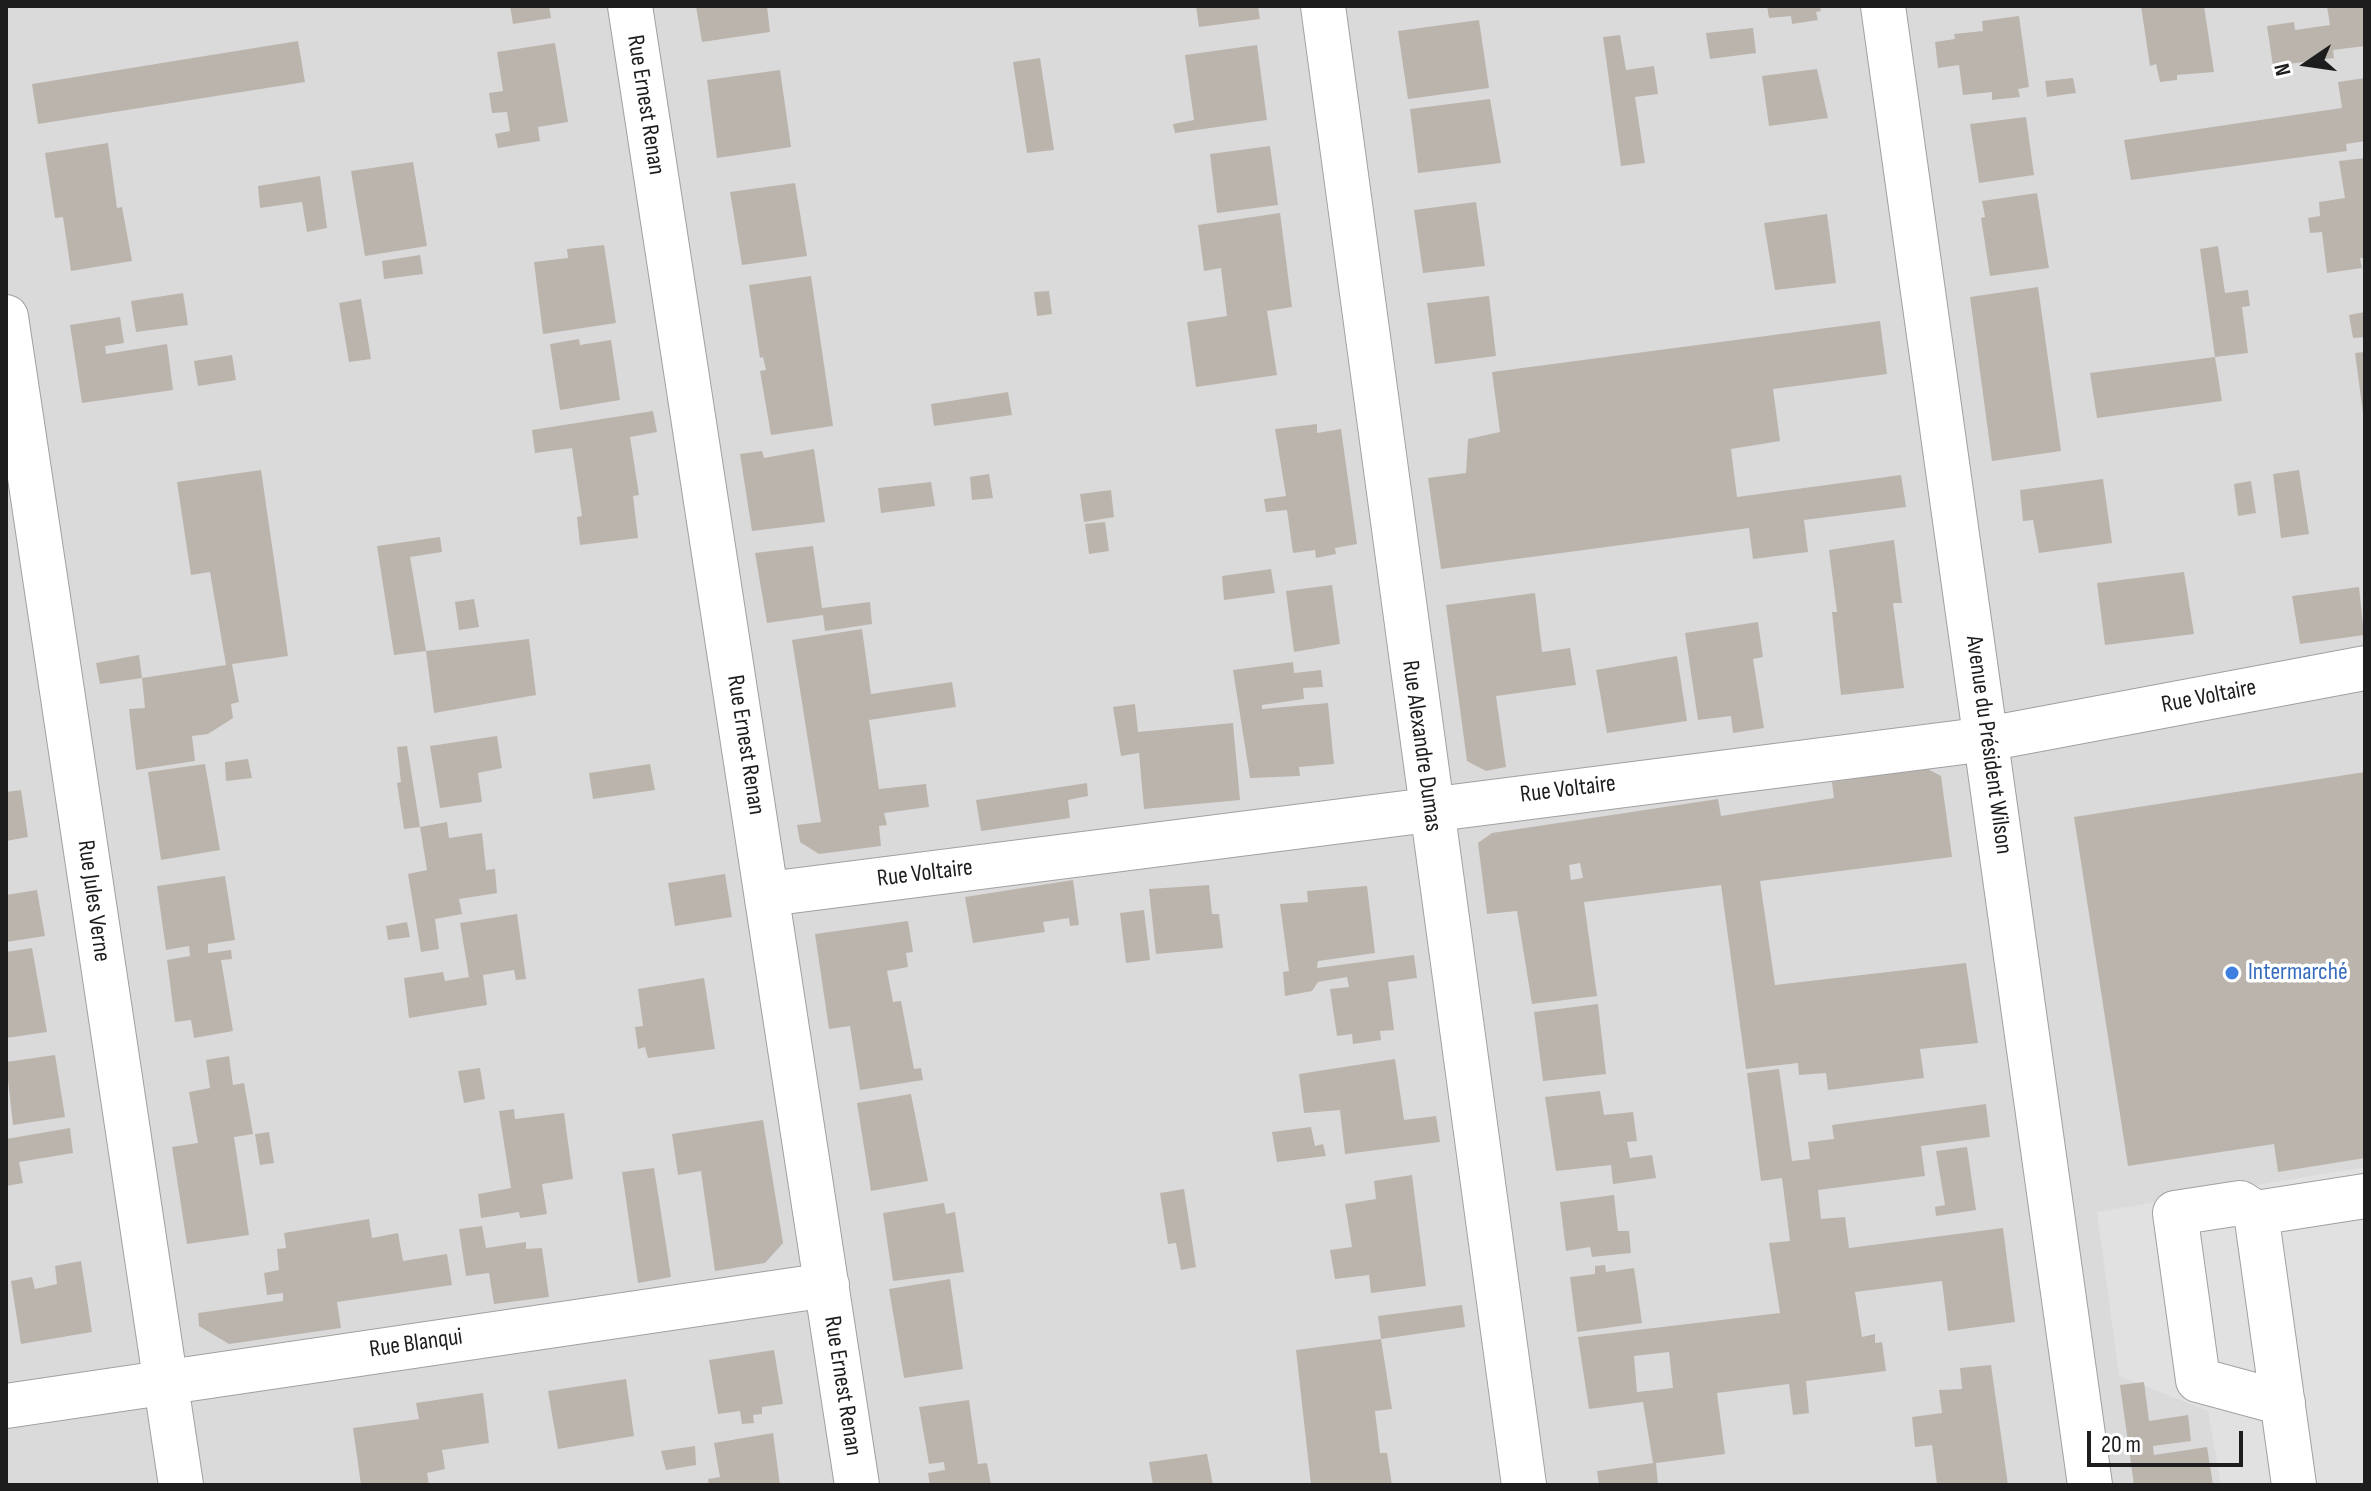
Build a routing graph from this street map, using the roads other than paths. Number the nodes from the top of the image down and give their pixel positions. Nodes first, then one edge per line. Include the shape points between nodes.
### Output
1 (630, 6) edge
2 (1323, 6) edge
3 (1883, 6) edge
4 (6, 317) edge
5 (2365, 668) edge
6 (1987, 739) junction
7 (1429, 807) junction
8 (768, 894) junction
9 (2365, 1196) edge
10 (2256, 1213) junction
11 (827, 1285) junction
12 (164, 1381) junction
13 (2283, 1403) junction
14 (6, 1406) edge
15 (181, 1485) edge
16 (857, 1485) edge
17 (1524, 1485) edge
18 (2090, 1485) edge
19 (2294, 1485) edge

1 - 8 street, Rue Ernest Renan
2 - 7 street, Rue Alexandre Dumas
3 - 6 street, Avenue du Président Wilson
4 - 12 street, Rue Jules Verne
5 - 6 street, Rue Voltaire
6 - 7 street, Rue Voltaire
6 - 18 street, Avenue du Président Wilson
7 - 8 street, Rue Voltaire
7 - 17 street, Rue Alexandre Dumas
8 - 11 street, Rue Ernest Renan
9 - 10 street
10 - 13 street
10 - 13 street via 2240,1203 2175,1213 2198,1380
11 - 12 street, Rue Blanqui
11 - 16 street, Rue Ernest Renan
12 - 14 street, Rue Blanqui
12 - 15 street, Rue Jules Verne
13 - 19 street

